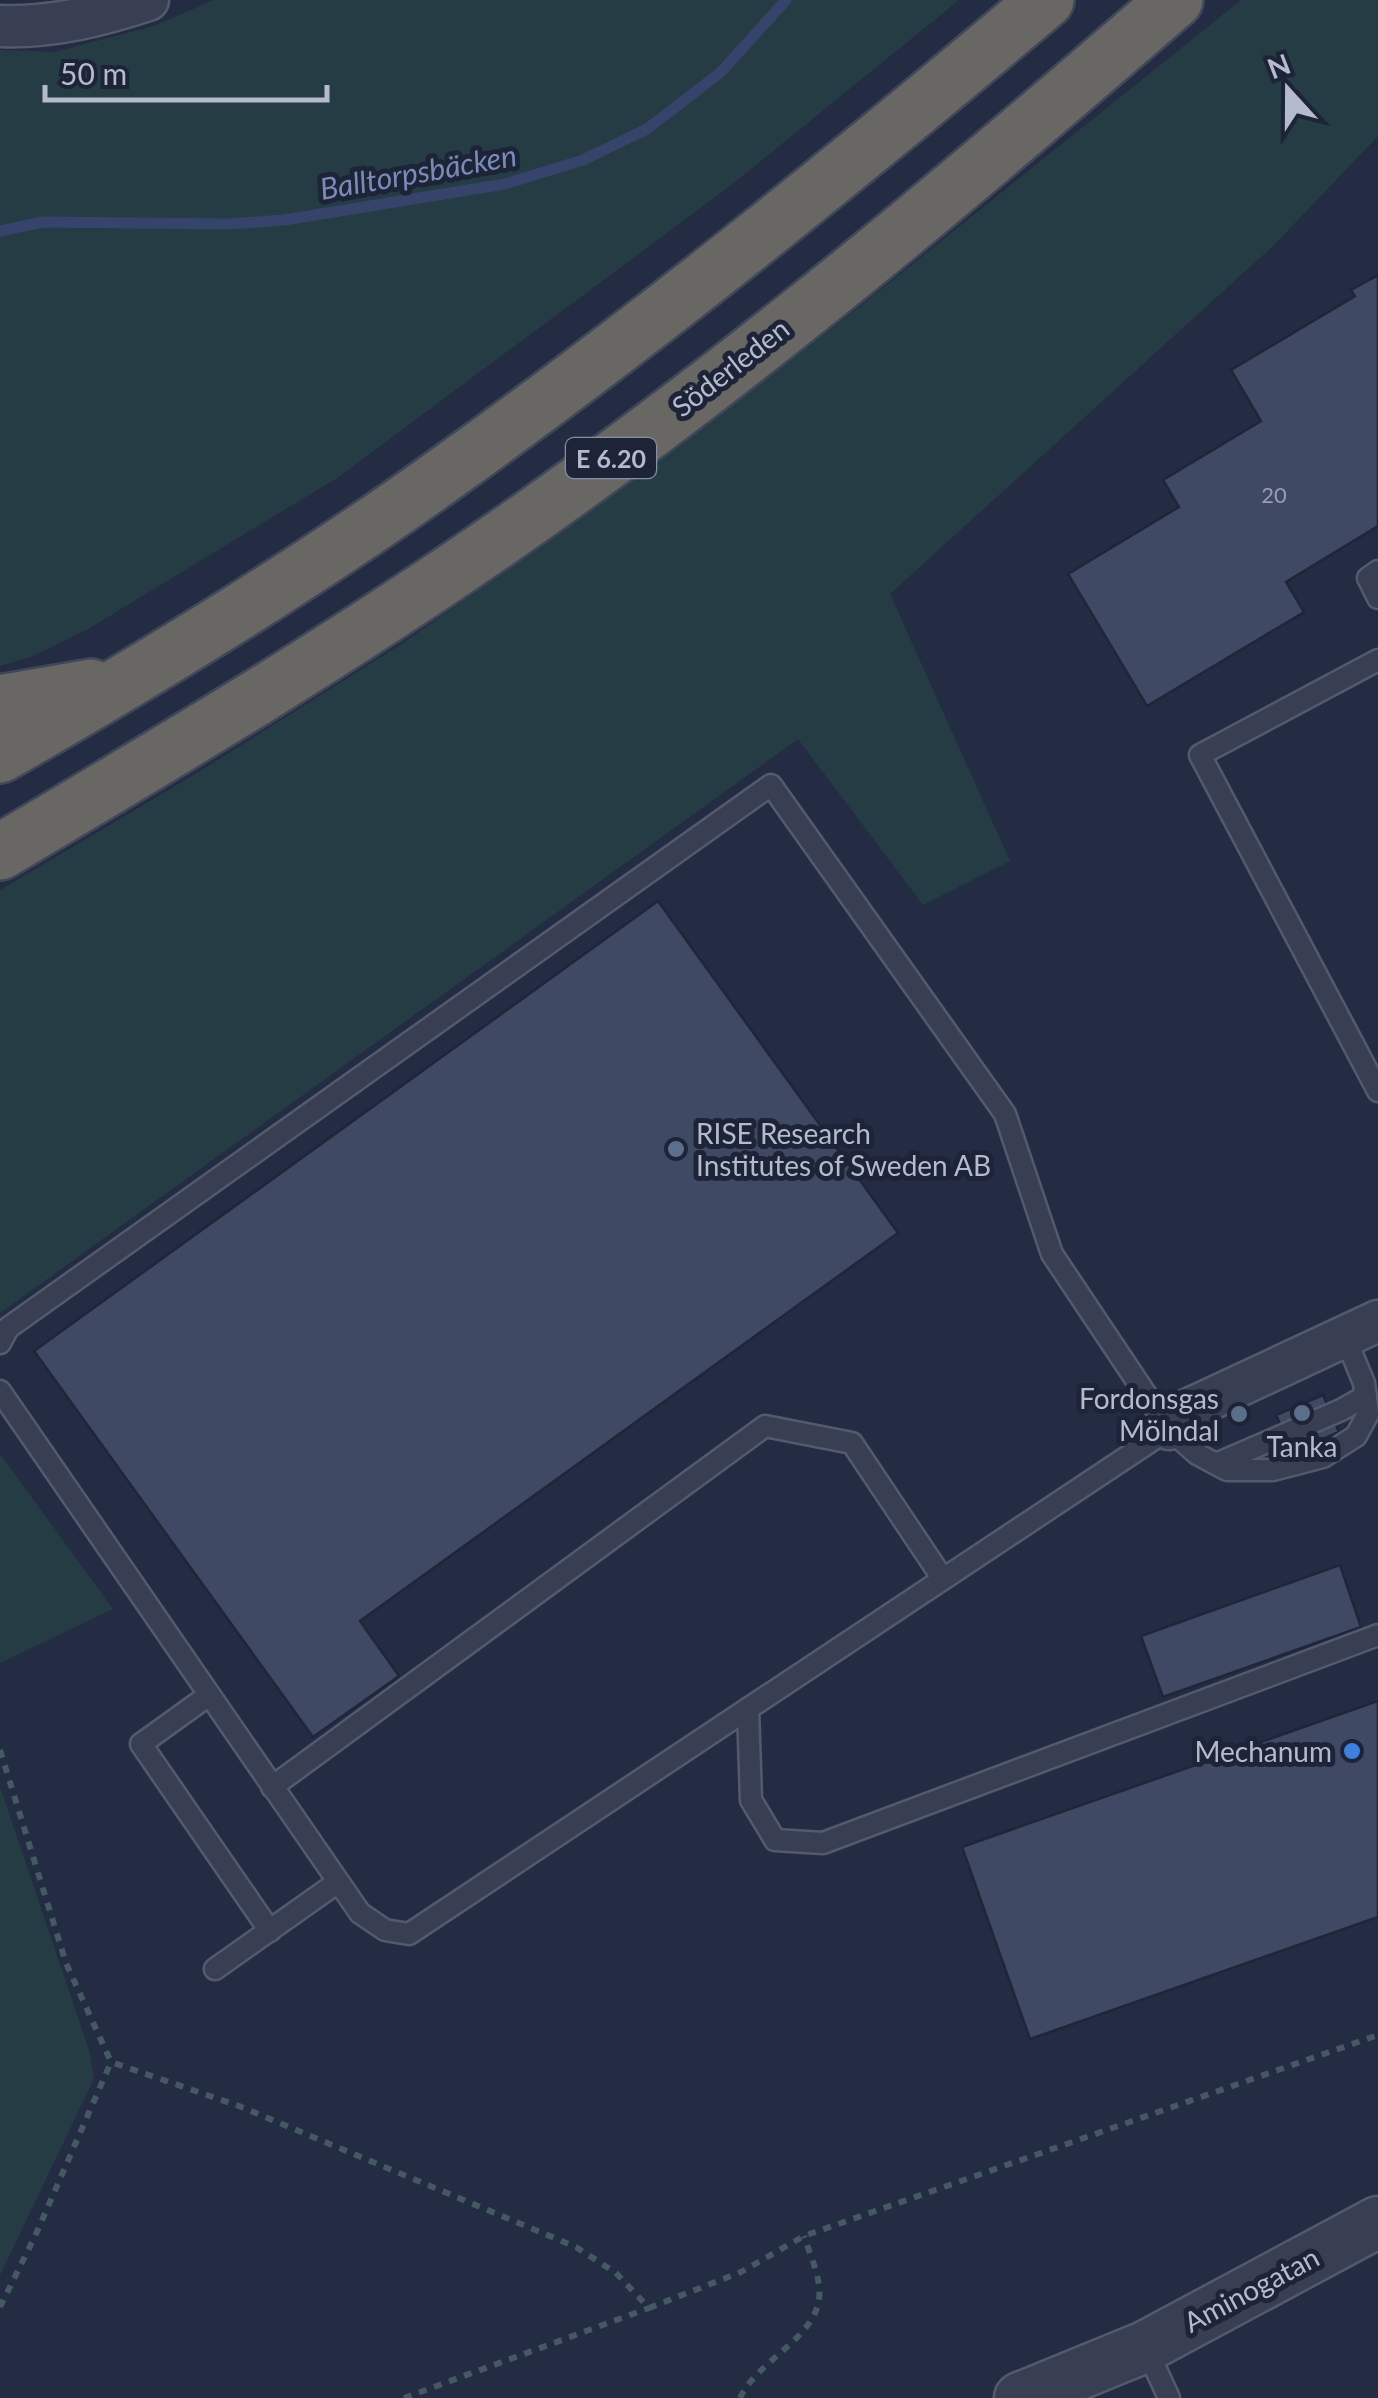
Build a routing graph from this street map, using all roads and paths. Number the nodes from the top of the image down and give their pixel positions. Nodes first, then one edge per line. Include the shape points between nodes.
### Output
1 (148, 0) edge
2 (1046, 0) edge
3 (1175, 0) edge
4 (0, 26) edge
5 (1378, 572) edge
6 (1378, 598) edge
7 (1378, 660) edge
8 (129, 681) junction
9 (0, 702) edge
10 (0, 755) edge
11 (0, 852) edge
12 (1378, 1092) edge
13 (1361, 1329) edge
14 (0, 1342) edge
15 (0, 1391) edge
16 (1366, 1396) junction
17 (1169, 1429) junction
18 (1216, 1464) junction
19 (944, 1579) junction
20 (1378, 1636) edge
21 (209, 1694) junction
22 (748, 1708) junction
23 (0, 1750) edge
24 (272, 1787) junction
25 (338, 1882) junction
26 (270, 1931) junction
27 (215, 1969) dead end
28 (1378, 2036) edge
29 (111, 2062) junction
30 (1378, 2222) edge
31 (804, 2236) junction
32 (0, 2307) edge
33 (649, 2308) junction
34 (1135, 2352) junction
35 (404, 2398) edge
36 (740, 2398) edge
37 (1020, 2398) edge
38 (1066, 2398) edge
39 (1169, 2398) edge

1 - 4 street via 105,15
2 - 8 highway via 708,278 530,412 319,560
3 - 11 highway, Söderleden / E 6.20 via 865,261 514,530 282,684
5 - 6 lane via 1368,578
7 - 12 lane via 1200,755
8 - 9 highway
8 - 10 highway
13 - 16 lane
13 - 17 street via 1183,1412
14 - 17 lane via 8,1328 771,785 1006,1114 1052,1254
15 - 21 lane
16 - 18 lane
16 - 18 lane via 1368,1414 1356,1436 1323,1458 1273,1470
17 - 18 lane
17 - 19 lane
19 - 22 lane
19 - 24 lane via 852,1443 766,1426
20 - 22 lane via 823,1843 775,1840 751,1800
21 - 24 lane
21 - 26 lane via 141,1744
22 - 25 lane via 409,1934 360,1914
23 - 29 path via 66,1964
24 - 25 lane
25 - 26 lane
26 - 27 lane
28 - 31 path
29 - 32 path
29 - 33 path via 239,2106 576,2246 616,2273
30 - 34 street, Aminogatan
31 - 33 path via 740,2272
31 - 36 path via 820,2298 812,2322 746,2384
33 - 35 path
34 - 37 street, Aminogatan
34 - 38 street, Aminogatan
34 - 39 lane

